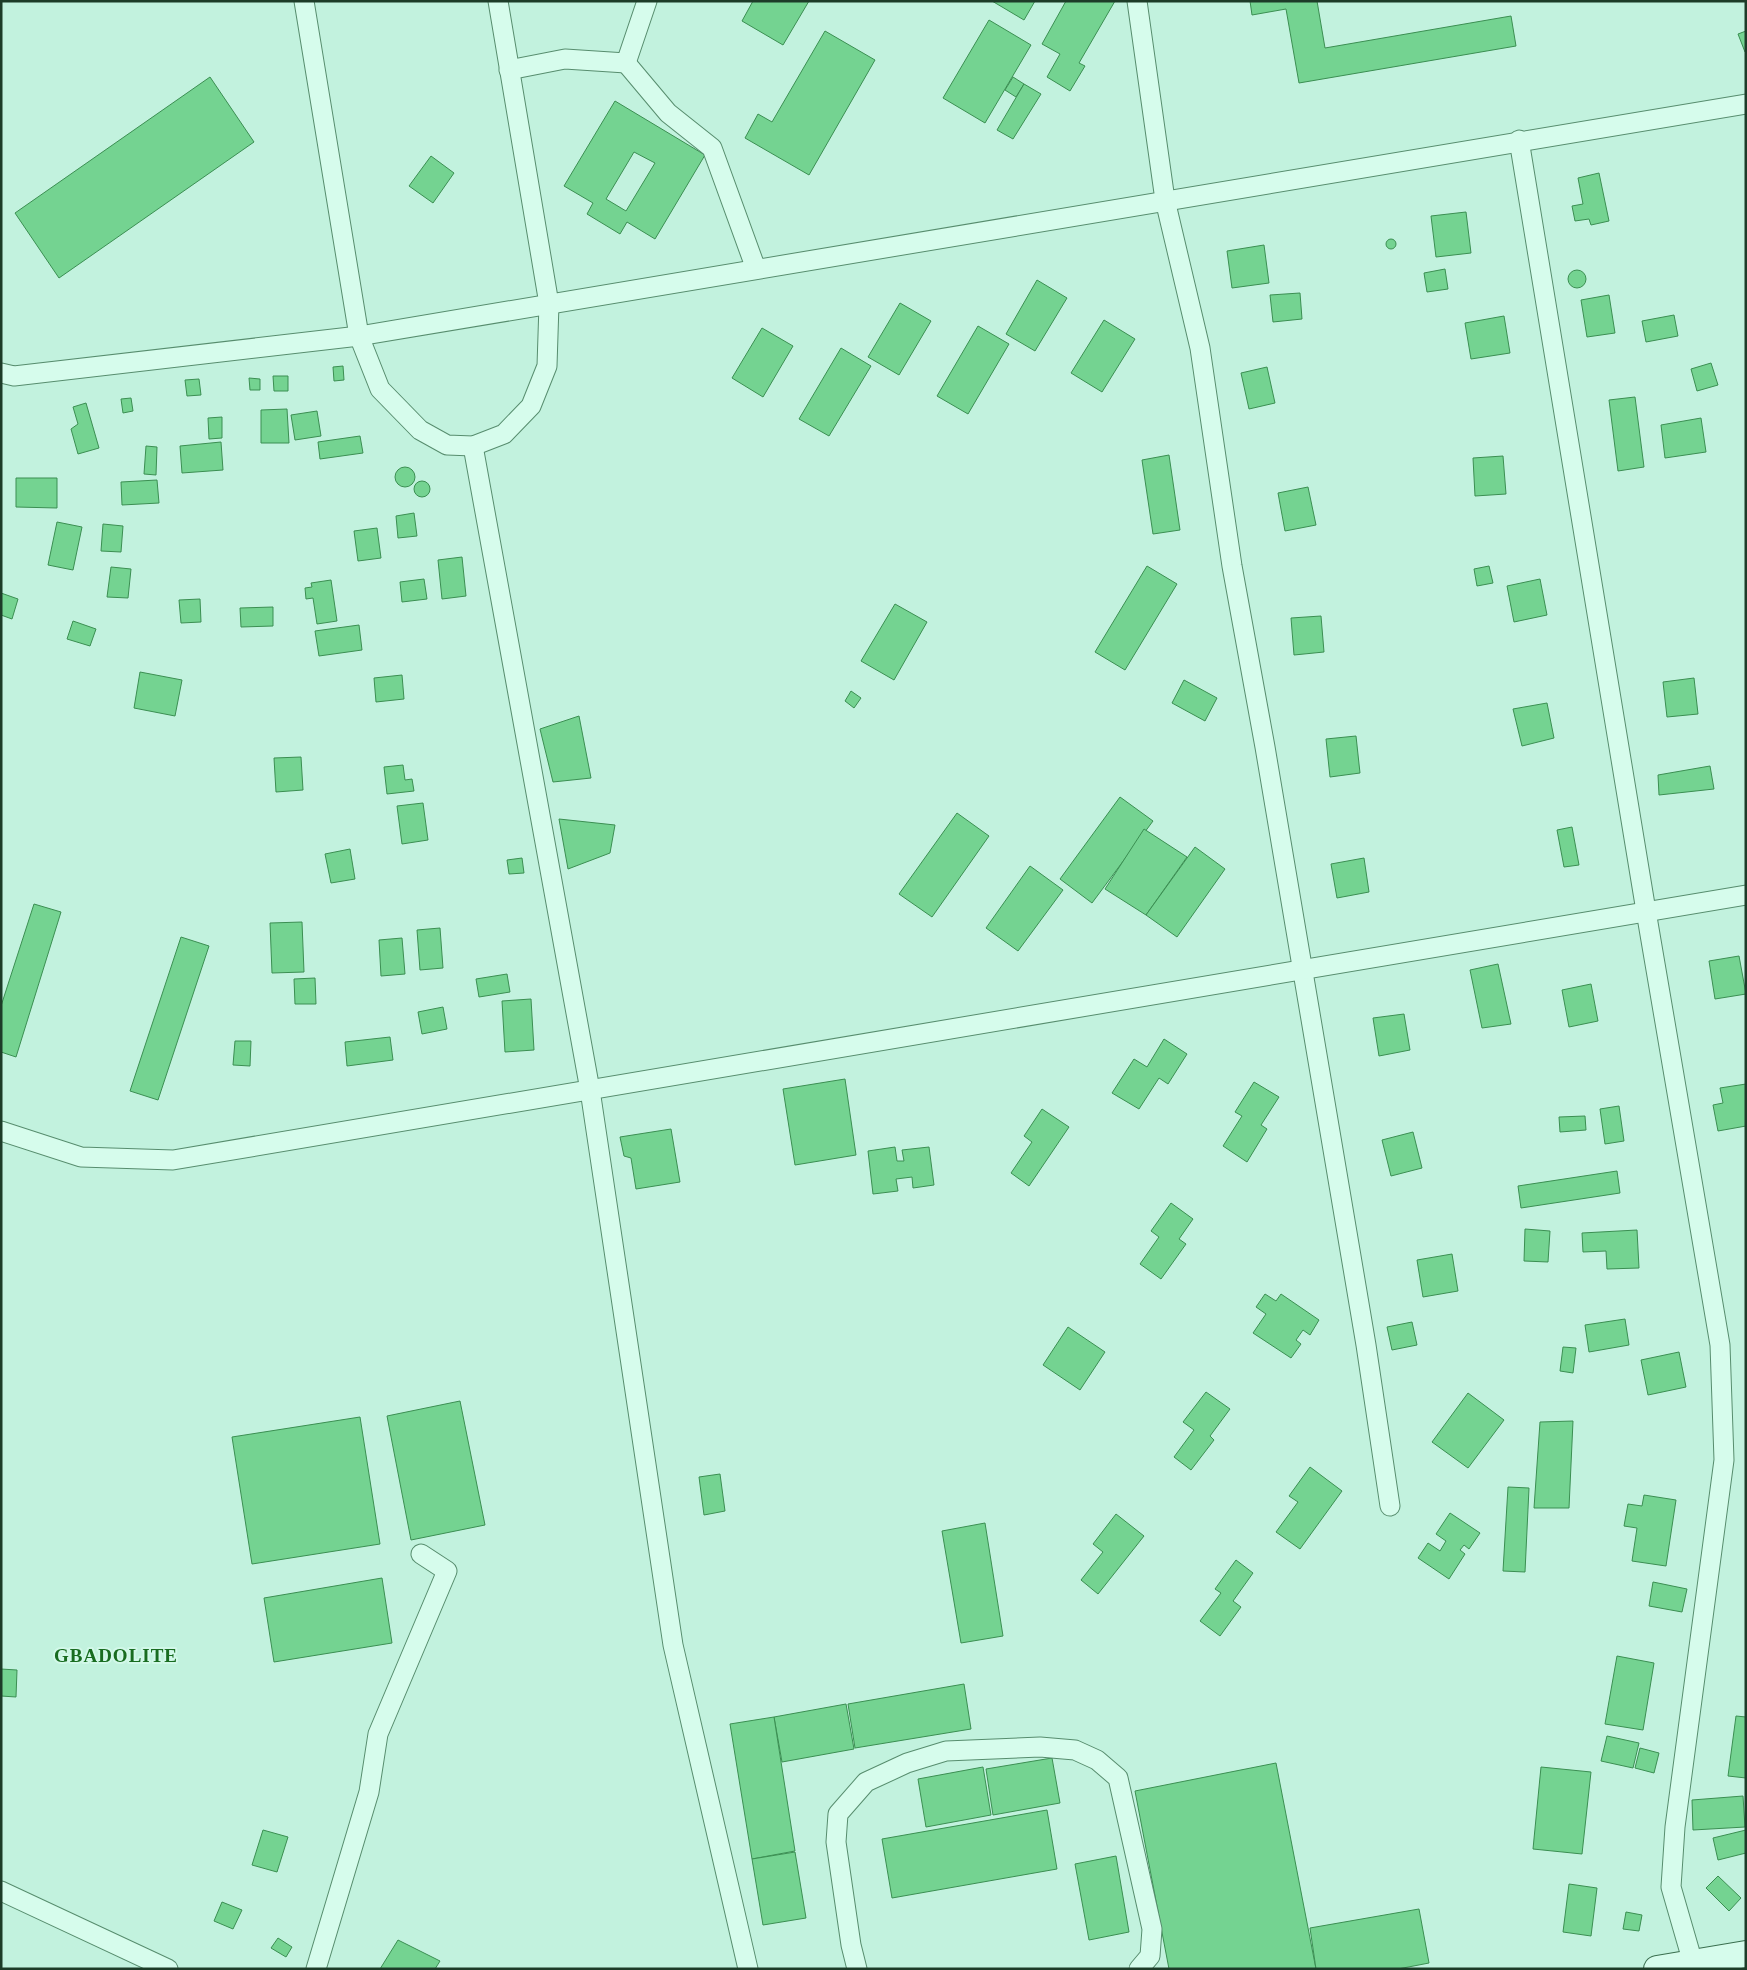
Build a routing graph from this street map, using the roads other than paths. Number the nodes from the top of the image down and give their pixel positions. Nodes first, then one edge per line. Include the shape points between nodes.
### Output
1 (304, 1) edge
2 (498, 1) edge
3 (647, 1) edge
4 (1137, 1) edge
5 (626, 63) junction
6 (509, 70) junction
7 (1746, 104) edge
8 (1519, 140) junction
9 (1165, 200) junction
10 (756, 269) junction
11 (549, 304) junction
12 (359, 336) junction
13 (1, 373) edge
14 (473, 446) junction
15 (1746, 895) edge
16 (1646, 911) junction
17 (1302, 970) junction
18 (590, 1090) junction
19 (1, 1131) edge
20 (1390, 1506) dead end
21 (421, 1554) dead end
22 (1, 1891) edge
23 (1746, 1954) edge
24 (1692, 1963) junction
25 (168, 1969) edge
26 (316, 1969) edge
27 (748, 1969) edge
28 (857, 1969) edge
29 (1140, 1969) edge
30 (1657, 1969) edge

1 - 12 street
2 - 6 street
3 - 5 street
4 - 9 street
5 - 6 street via 565,59
5 - 10 street via 668,113 712,148
6 - 11 street
7 - 8 street
8 - 9 street
8 - 16 street
9 - 10 street
9 - 17 street via 1200,348 1232,566
10 - 11 street
11 - 12 street
11 - 14 street via 546,366 531,406 504,434
12 - 13 street via 14,376
12 - 14 street via 380,389 420,430 448,446
14 - 18 street
15 - 16 street
16 - 17 street
16 - 24 street via 1720,1345 1724,1460 1674,1827 1671,1887
17 - 18 street
17 - 20 street
18 - 19 street via 173,1160 81,1158
18 - 27 street via 673,1646
21 - 26 street via 447,1571 378,1734 369,1792
22 - 25 street
23 - 24 street
24 - 30 street
28 - 29 street via 836,1842 838,1814 866,1782 907,1763 946,1752 1040,1747 1075,1750 1097,1760 1118,1778 1152,1929 1150,1956

